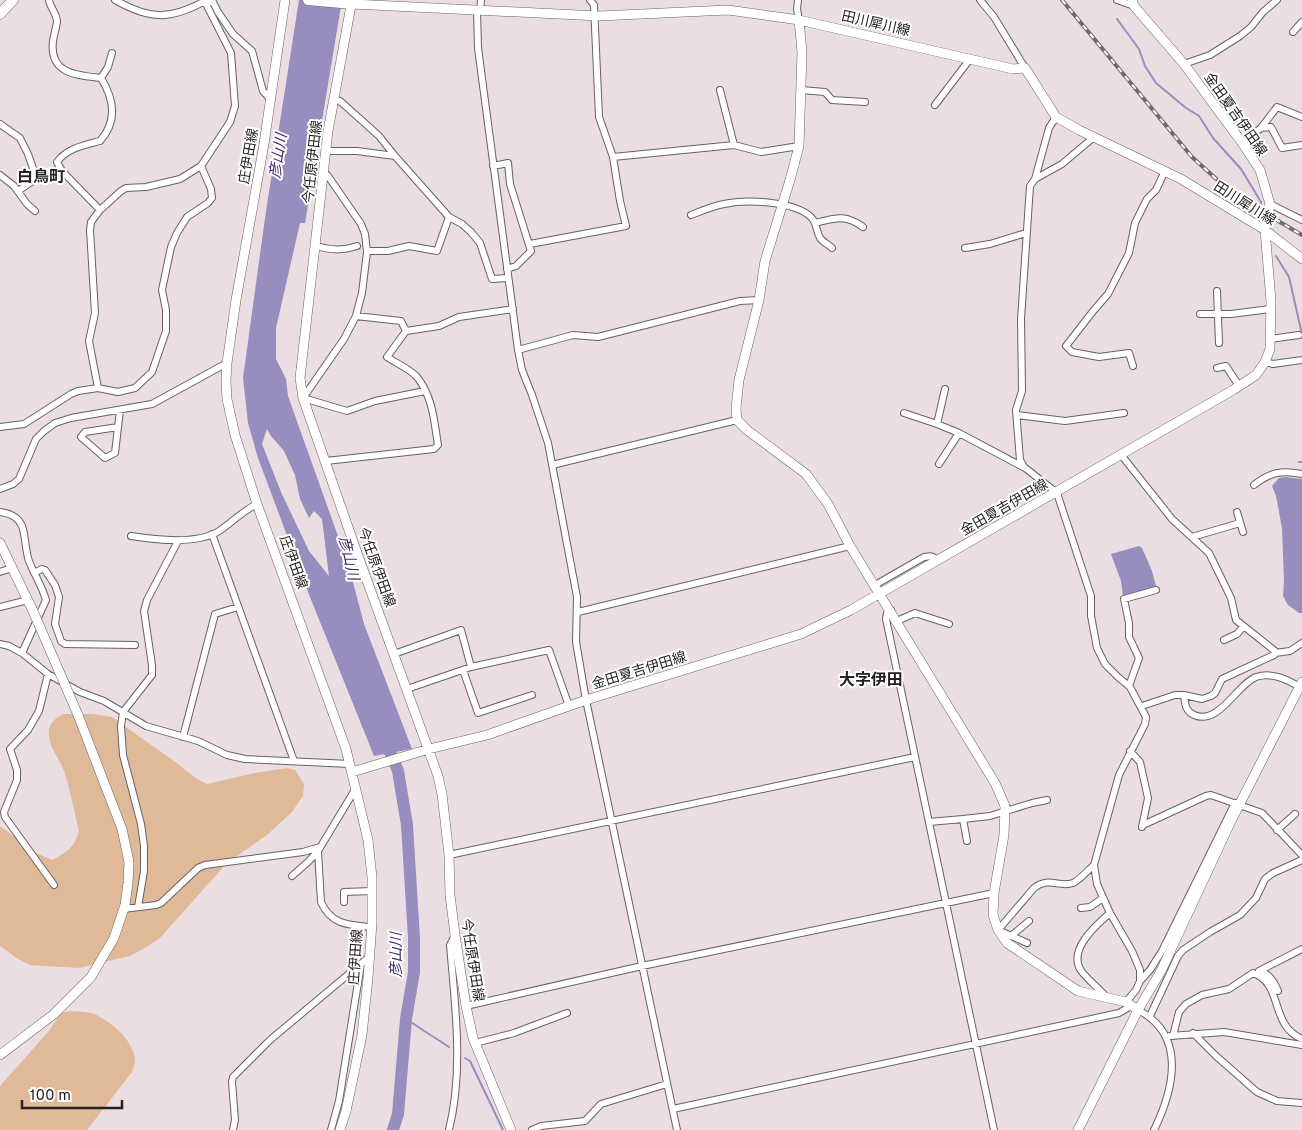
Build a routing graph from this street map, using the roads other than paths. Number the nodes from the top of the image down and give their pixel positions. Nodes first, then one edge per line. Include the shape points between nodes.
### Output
1 (12, 0) edge
2 (49, 0) edge
3 (115, 0) edge
4 (204, 0) edge
5 (285, 0) edge
6 (308, 0) edge
7 (481, 0) edge
8 (590, 0) edge
9 (798, 0) edge
10 (980, 0) edge
11 (1117, 0) edge
12 (1277, 0) edge
13 (352, 2) edge
14 (1133, 3) edge
15 (478, 10) junction
16 (0, 14) edge
17 (594, 15) junction
18 (799, 20) junction
19 (1302, 22) edge
20 (1293, 32) dead end
21 (112, 53) dead end
22 (970, 59) junction
23 (1184, 64) junction
24 (1025, 68) junction
25 (101, 78) junction
26 (720, 90) dead end
27 (801, 90) junction
28 (334, 98) junction
29 (271, 100) junction
30 (865, 102) dead end
31 (935, 105) dead end
32 (1302, 116) edge
33 (1056, 117) junction
34 (0, 124) edge
35 (1261, 128) junction
36 (1094, 137) junction
37 (1242, 143) junction
38 (734, 145) junction
39 (1302, 145) edge
40 (799, 146) junction
41 (326, 151) junction
42 (395, 156) junction
43 (614, 157) junction
44 (201, 166) junction
45 (493, 166) junction
46 (1165, 171) junction
47 (324, 172) junction
48 (0, 175) edge
49 (1035, 179) junction
50 (18, 191) junction
51 (1270, 204) junction
52 (783, 206) junction
53 (100, 210) junction
54 (35, 212) dead end
55 (690, 215) dead end
56 (449, 217) junction
57 (1302, 220) edge
58 (816, 223) junction
59 (863, 227) dead end
60 (1265, 230) junction
61 (1026, 233) junction
62 (530, 244) junction
63 (316, 246) junction
64 (357, 246) dead end
65 (832, 248) dead end
66 (965, 248) dead end
67 (367, 251) junction
68 (1302, 258) edge
69 (507, 269) junction
70 (508, 278) junction
71 (1217, 291) dead end
72 (759, 300) junction
73 (513, 309) junction
74 (1270, 309) junction
75 (1200, 314) dead end
76 (1217, 314) junction
77 (356, 316) junction
78 (406, 331) junction
79 (1299, 335) dead end
80 (1270, 340) junction
81 (1219, 343) dead end
82 (518, 350) junction
83 (1302, 360) edge
84 (1265, 362) junction
85 (227, 363) junction
86 (1134, 366) dead end
87 (1217, 368) dead end
88 (1239, 386) junction
89 (98, 388) junction
90 (946, 389) dead end
91 (425, 391) junction
92 (303, 398) junction
93 (120, 410) junction
94 (904, 413) dead end
95 (1124, 413) dead end
96 (1017, 415) junction
97 (737, 420) junction
98 (937, 424) junction
99 (0, 427) edge
100 (118, 427) junction
101 (959, 433) junction
102 (1122, 456) junction
103 (326, 461) junction
104 (939, 464) dead end
105 (552, 465) junction
106 (1024, 467) junction
107 (1302, 474) edge
108 (1254, 485) dead end
109 (0, 489) edge
110 (1057, 493) junction
111 (257, 504) junction
112 (0, 512) edge
113 (1237, 512) dead end
114 (1240, 523) junction
115 (1243, 532) dead end
116 (212, 534) junction
117 (131, 536) dead end
118 (1192, 537) junction
119 (178, 541) junction
120 (850, 546) junction
121 (1, 548) edge
122 (12, 568) junction
123 (0, 572) edge
124 (34, 572) junction
125 (878, 589) junction
126 (1156, 590) dead end
127 (28, 600) junction
128 (238, 607) junction
129 (0, 608) edge
130 (891, 610) junction
131 (578, 612) junction
132 (898, 620) junction
133 (949, 624) dead end
134 (1243, 627) junction
135 (1224, 640) dead end
136 (1302, 643) edge
137 (0, 644) edge
138 (135, 645) dead end
139 (22, 653) junction
140 (1275, 653) junction
141 (394, 654) junction
142 (471, 667) junction
143 (462, 670) junction
144 (48, 674) junction
145 (1301, 685) edge
146 (1129, 686) junction
147 (407, 689) junction
148 (532, 695) dead end
149 (1184, 695) junction
150 (586, 700) junction
151 (569, 706) junction
152 (1142, 706) junction
153 (123, 712) junction
154 (183, 737) junction
155 (429, 749) junction
156 (1130, 750) junction
157 (915, 757) junction
158 (294, 761) junction
159 (354, 769) junction
160 (356, 788) junction
161 (1047, 800) dead end
162 (1237, 804) junction
163 (1005, 812) junction
164 (1295, 814) dead end
165 (963, 819) junction
166 (612, 822) junction
167 (928, 822) junction
168 (1277, 830) junction
169 (967, 841) dead end
170 (318, 849) junction
171 (449, 855) junction
172 (1302, 855) edge
173 (1302, 860) edge
174 (1094, 864) junction
175 (292, 876) dead end
176 (54, 886) dead end
177 (372, 891) junction
178 (994, 893) junction
179 (1103, 898) junction
180 (344, 902) dead end
181 (946, 903) junction
182 (138, 908) junction
183 (1081, 908) dead end
184 (123, 909) junction
185 (1110, 913) junction
186 (1029, 921) dead end
187 (371, 927) junction
188 (998, 930) junction
189 (455, 935) junction
190 (1011, 936) junction
191 (1027, 943) dead end
192 (1302, 949) edge
193 (369, 957) junction
194 (361, 964) junction
195 (642, 966) junction
196 (1256, 972) junction
197 (1140, 981) junction
198 (1278, 991) dead end
199 (1107, 998) junction
200 (466, 1006) junction
201 (1131, 1006) junction
202 (567, 1013) dead end
203 (1150, 1016) junction
204 (1288, 1031) junction
205 (1193, 1033) junction
206 (1170, 1036) junction
207 (1302, 1039) edge
208 (475, 1043) junction
209 (1292, 1043) junction
210 (976, 1044) junction
211 (1302, 1045) edge
212 (0, 1055) edge
213 (667, 1084) junction
214 (1302, 1104) edge
215 (673, 1109) junction
216 (233, 1130) edge
217 (331, 1130) edge
218 (340, 1130) edge
219 (449, 1130) edge
220 (511, 1130) edge
221 (532, 1130) edge
222 (677, 1130) edge
223 (994, 1130) edge
224 (1078, 1130) edge
225 (1154, 1130) edge

1 - 16 main road
2 - 25 street via 57,21 52,53 57,64 77,75
3 - 4 street via 133,10 170,16
4 - 29 street via 214,2 233,34 252,52 264,91
4 - 44 street via 230,53 235,106 230,122
5 - 29 main road, 庄伊田線
6 - 13 main road
7 - 15 street
8 - 17 street via 594,4
9 - 18 street
10 - 24 street
11 - 14 street
12 - 23 street via 1240,36 1210,55
13 - 15 main road, 田川犀川線
13 - 28 main road, 今任原伊田線
14 - 23 main road, 金田夏吉伊田線
15 - 17 main road, 田川犀川線
15 - 45 street via 478,48
17 - 18 main road, 田川犀川線 via 728,10
17 - 43 street via 599,117
18 - 22 main road, 田川犀川線
18 - 27 main road
19 - 20 street
21 - 25 street
22 - 24 main road, 田川犀川線 via 1013,69
22 - 31 street
23 - 37 main road, 金田夏吉伊田線
24 - 33 main road, 田川犀川線
25 - 53 street via 112,101 111,124 100,141 73,149 57,162
26 - 38 street
27 - 30 street via 826,92 832,100
27 - 40 main road
28 - 41 main road, 今任原伊田線
28 - 42 street via 366,123
29 - 85 main road, 庄伊田線
32 - 35 street via 1277,107
33 - 36 main road, 田川犀川線
33 - 49 street via 1049,128
34 - 50 street via 20,138 36,177
35 - 37 street
35 - 39 street via 1271,127 1282,148
36 - 46 main road, 田川犀川線
36 - 49 street via 1062,164
37 - 51 main road, 金田夏吉伊田線 via 1260,170
38 - 40 street via 761,152
38 - 43 street
40 - 52 main road
41 - 42 street
41 - 47 main road, 今任原伊田線
42 - 56 street
43 - 62 street via 626,226
44 - 53 street via 180,179 126,188
44 - 89 street via 212,198 187,217 171,247 162,290 166,331 152,372 135,388 118,392
45 - 62 street via 508,163 510,184
45 - 69 street
46 - 60 main road, 田川犀川線
46 - 86 street via 1135,223 1125,264 1108,294 1066,346 1072,352 1099,357 1129,353
47 - 63 main road, 今任原伊田線
47 - 67 street via 361,224
48 - 50 street
49 - 61 street via 1030,186
50 - 54 street
51 - 57 street
51 - 60 main road, 金田夏吉伊田線
52 - 55 street via 742,202
52 - 58 street via 804,212
52 - 72 main road via 765,262
53 - 89 street via 91,222 90,230 95,313 90,341
56 - 67 street via 437,251 409,246 388,252
56 - 70 street via 462,224 480,243 492,279
58 - 59 street via 834,218 851,219
58 - 65 street via 820,239
60 - 68 main road, 田川犀川線
60 - 74 main road, 金田夏吉伊田線
61 - 66 street
61 - 96 street via 1021,319 1022,391
62 - 69 street via 532,251 528,256
63 - 64 street via 332,250
63 - 92 main road, 今任原伊田線 via 301,356
67 - 77 street
69 - 70 street
70 - 73 street
71 - 76 street
72 - 82 street via 740,301 598,337 573,335
72 - 97 main road via 739,380
73 - 78 street via 459,317 439,326
73 - 82 street
74 - 76 street
74 - 80 main road, 金田夏吉伊田線
75 - 76 street
76 - 81 street
77 - 78 street via 401,321
77 - 92 street
78 - 91 street via 388,357 416,376
79 - 80 street
80 - 84 main road, 金田夏吉伊田線
82 - 105 street
83 - 84 street
84 - 88 main road, 金田夏吉伊田線 via 1256,375
85 - 93 street via 152,404
85 - 111 main road, 庄伊田線 via 227,399
87 - 88 street via 1226,366
88 - 102 main road, 金田夏吉伊田線
89 - 99 street via 70,394 24,424
90 - 98 street
91 - 92 street via 375,401 347,411
91 - 103 street via 436,422 438,445 434,449
92 - 103 main road, 今任原伊田線
93 - 100 street
93 - 109 street via 55,423 36,439 19,479
94 - 98 street
95 - 96 street via 1064,421
96 - 106 street via 1020,460
97 - 105 street
97 - 120 main road via 806,474 828,504
98 - 101 street
100 - 100 street via 115,453 105,458 81,437 85,432
101 - 104 street
101 - 106 street
102 - 110 main road, 金田夏吉伊田線
102 - 118 street via 1172,520
103 - 141 main road, 今任原伊田線
105 - 131 street
106 - 110 street
107 - 108 street via 1272,473
110 - 125 main road, 金田夏吉伊田線 via 937,561
110 - 146 street via 1091,596 1097,648 1105,664
111 - 116 street
111 - 159 main road, 庄伊田線
112 - 124 street via 16,518 22,526
113 - 114 street
114 - 115 street
114 - 118 street
116 - 119 street
116 - 128 street
117 - 119 street
118 - 134 street via 1209,553 1232,598 1236,620
119 - 153 street via 144,611 152,675
120 - 125 main road
120 - 131 street
121 - 122 main road
122 - 123 street
122 - 127 main road
124 - 138 street via 45,570 55,585 60,604 55,624 65,644
124 - 139 street via 46,600
125 - 130 main road
125 - 150 main road, 金田夏吉伊田線 via 851,610 802,634
126 - 146 street via 1124,600 1129,637 1138,658
127 - 129 street
127 - 184 main road, bridge via 78,715 122,830 129,862
128 - 154 street via 215,614
128 - 158 street
130 - 132 main road
130 - 157 street via 886,619
131 - 150 street via 576,642
132 - 133 street via 916,612
132 - 163 main road via 995,782
134 - 135 street
134 - 140 street
136 - 140 street via 1290,651
137 - 139 street
139 - 144 street
140 - 149 street via 1222,679 1211,696 1202,699
141 - 142 street via 461,630
141 - 147 main road, 今任原伊田線
142 - 143 street
142 - 151 street via 549,650
143 - 147 street
143 - 148 street via 478,713
144 - 153 street
144 - 176 street via 39,711 28,730 10,749 18,780 4,817
145 - 149 street via 1281,676 1258,677 1249,681 1216,713 1208,716 1196,716 1190,712
145 - 162 main road
146 - 152 street
147 - 155 main road, 今任原伊田線
149 - 152 street via 1174,695
150 - 151 main road, 金田夏吉伊田線
150 - 166 street
151 - 155 main road, 金田夏吉伊田線 via 487,735
152 - 156 street via 1145,724
153 - 154 street via 146,726
153 - 182 street via 122,748 144,846
154 - 158 street via 245,759
155 - 159 main road, 金田夏吉伊田線
155 - 171 main road, 今任原伊田線 via 442,794
156 - 162 street via 1140,762 1148,798 1143,826 1206,796
156 - 174 street via 1119,775
157 - 166 street
157 - 167 street
158 - 159 street
159 - 160 main road, 庄伊田線
160 - 170 street
160 - 177 main road, 庄伊田線 via 368,840
161 - 163 street
162 - 168 street via 1262,813
162 - 197 street via 1162,951
162 - 201 main road via 1161,970
163 - 165 street
163 - 178 main road
164 - 168 street
165 - 167 street
165 - 169 street
166 - 171 street
166 - 195 street
167 - 181 street
168 - 172 street
170 - 175 street
170 - 182 street via 205,865 161,903
170 - 187 street via 324,909 345,925
171 - 189 main road, 今任原伊田線
173 - 203 street via 1272,873 1240,916 1183,950
174 - 179 street
174 - 188 street via 1075,883 1039,884
177 - 180 street via 344,892
177 - 187 main road, 庄伊田線
178 - 181 street
178 - 188 main road via 993,915
179 - 183 street via 1090,908
179 - 185 street
181 - 195 street
181 - 210 street
182 - 184 street
184 - 212 main road via 114,938 91,977 54,1014
185 - 197 street via 1136,960
185 - 199 street via 1085,938 1078,961 1082,972
186 - 190 street
187 - 193 main road, 庄伊田線
188 - 190 street
188 - 199 main road via 1007,944 1078,991
189 - 200 main road, 今任原伊田線
189 - 219 street via 450,945 457,1033 456,1086
190 - 191 street
192 - 196 street
193 - 194 street
193 - 218 main road, 庄伊田線 via 362,1034
194 - 216 street via 270,1040 233,1077
194 - 217 street via 339,1101
195 - 200 street
195 - 213 street
196 - 198 street via 1271,977
196 - 204 street via 1267,982
196 - 206 street via 1229,989 1202,995 1186,1004 1179,1012
197 - 201 street
199 - 201 main road
200 - 208 main road, 今任原伊田線
201 - 203 street
201 - 210 street via 1119,1013
201 - 224 main road
202 - 208 street via 514,1033
203 - 206 street
204 - 207 street
204 - 209 street
205 - 206 street
205 - 209 street via 1224,1032
205 - 214 street via 1257,1092 1277,1101
206 - 225 street via 1170,1083 1166,1104
208 - 220 main road, 今任原伊田線
209 - 211 street
210 - 215 street
210 - 223 street
213 - 215 street
213 - 221 street via 601,1104 585,1120
215 - 222 street

